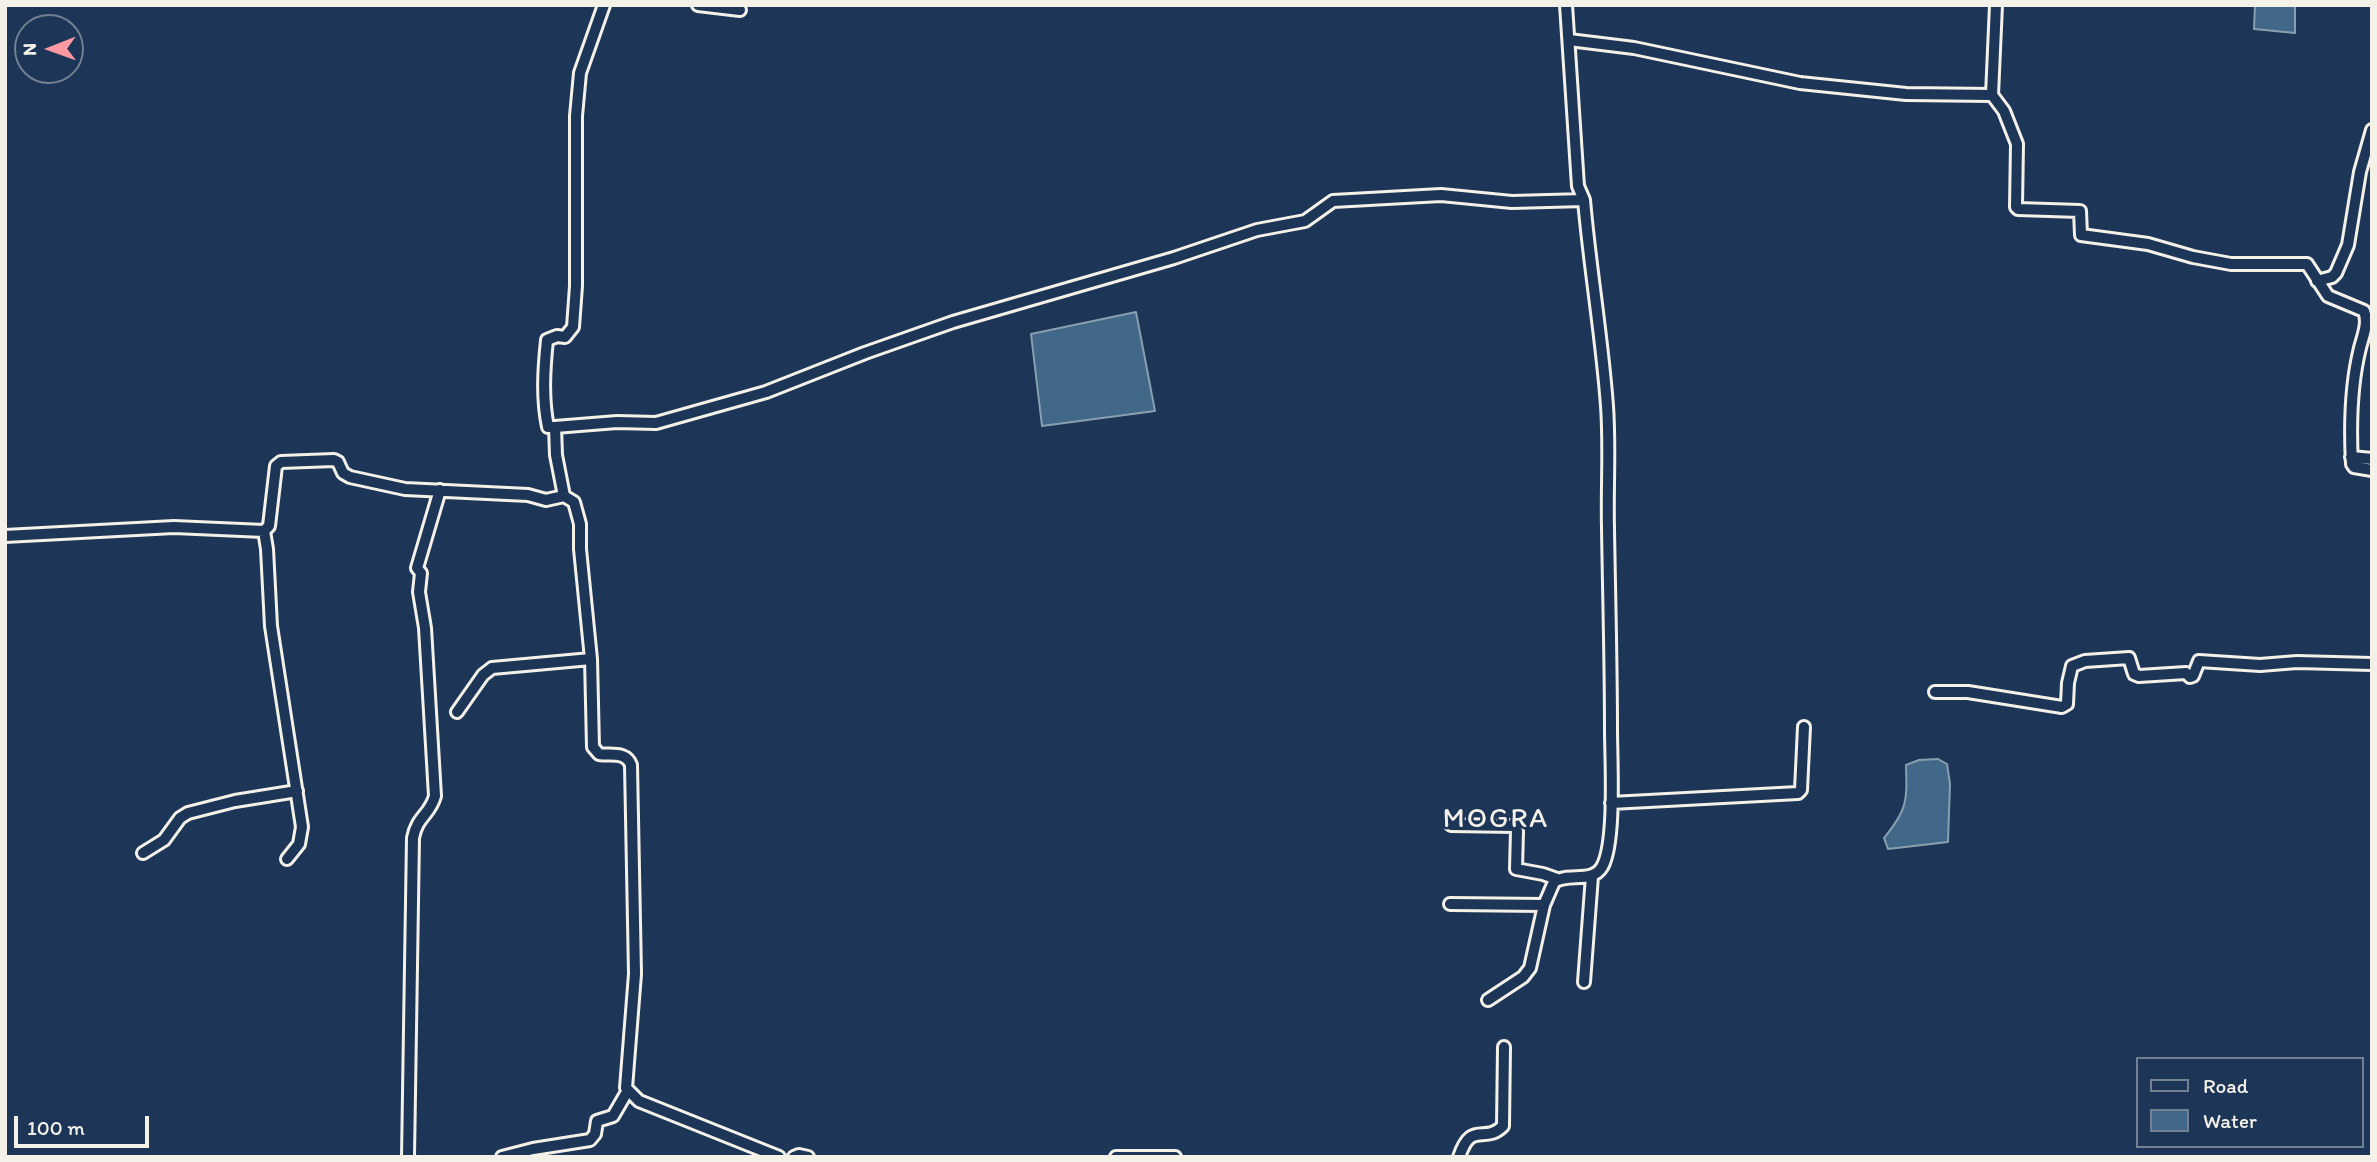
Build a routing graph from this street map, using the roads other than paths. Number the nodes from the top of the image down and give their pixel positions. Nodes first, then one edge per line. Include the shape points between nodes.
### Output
1 (604, 5) edge
2 (698, 5) edge
3 (1566, 5) edge
4 (1996, 5) edge
5 (740, 10) dead end
6 (1569, 40) junction
7 (1992, 95) junction
8 (2372, 130) edge
9 (1584, 200) junction
10 (2317, 281) junction
11 (555, 427) junction
12 (2351, 457) junction
13 (2372, 458) edge
14 (2372, 470) edge
15 (440, 490) junction
16 (564, 496) junction
17 (264, 531) junction
18 (5, 536) edge
19 (591, 659) junction
20 (2372, 664) edge
21 (1936, 692) dead end
22 (457, 712) dead end
23 (1804, 727) dead end
24 (297, 791) junction
25 (1611, 803) junction
26 (1451, 825) dead end
27 (143, 853) dead end
28 (287, 859) dead end
29 (1592, 876) junction
30 (1557, 879) junction
31 (1450, 904) dead end
32 (1544, 905) junction
33 (1584, 982) dead end
34 (1488, 1000) dead end
35 (1504, 1047) dead end
36 (627, 1092) junction
37 (505, 1156) edge
38 (408, 1157) edge
39 (779, 1157) edge
40 (794, 1157) edge
41 (808, 1157) edge
42 (1116, 1157) edge
43 (1175, 1157) edge
44 (1459, 1157) edge

1 - 11 street via 580,73 573,327 565,337 547,340 545,413 548,427
2 - 5 street
3 - 6 street
4 - 7 street
6 - 7 street via 1634,48 1800,83 1906,94
6 - 9 street via 1578,186
7 - 10 street via 2017,144 2018,209 2080,211 2081,235 2148,244 2215,262 2307,264
8 - 10 street via 2348,245 2336,274
9 - 11 street via 1512,202 1441,195 1332,201 1305,221 1257,230 953,322 766,392 656,423
9 - 25 street via 1600,320 1608,436
10 - 12 street via 2328,296 2359,308 2367,317 2357,365
11 - 16 street
12 - 13 street
12 - 14 street via 2354,467
15 - 16 street via 546,500
15 - 17 street via 405,489 350,477 334,460 281,463 276,466 269,526
15 - 38 street via 417,568 421,573 435,796 413,838
16 - 19 street via 573,502 580,524
17 - 18 street via 174,527
17 - 24 street via 271,626
19 - 22 street via 492,668
19 - 36 street via 593,747 598,754 624,755 631,765 635,974
20 - 21 street via 2199,661 2190,677 2139,676 2129,658 2085,661 2073,666 2067,704 2062,707 1968,692
23 - 25 street via 1800,792
24 - 27 street via 188,813 164,840
24 - 28 street via 301,836
25 - 29 street via 1604,862
26 - 30 street via 1515,826 1516,869
29 - 30 street
29 - 33 street
30 - 32 street
31 - 32 street
32 - 34 street via 1530,968
35 - 44 street via 1503,1126 1470,1136
36 - 37 street via 613,1116 597,1121 596,1134 590,1140
36 - 39 street via 639,1101
40 - 41 street
42 - 43 street

